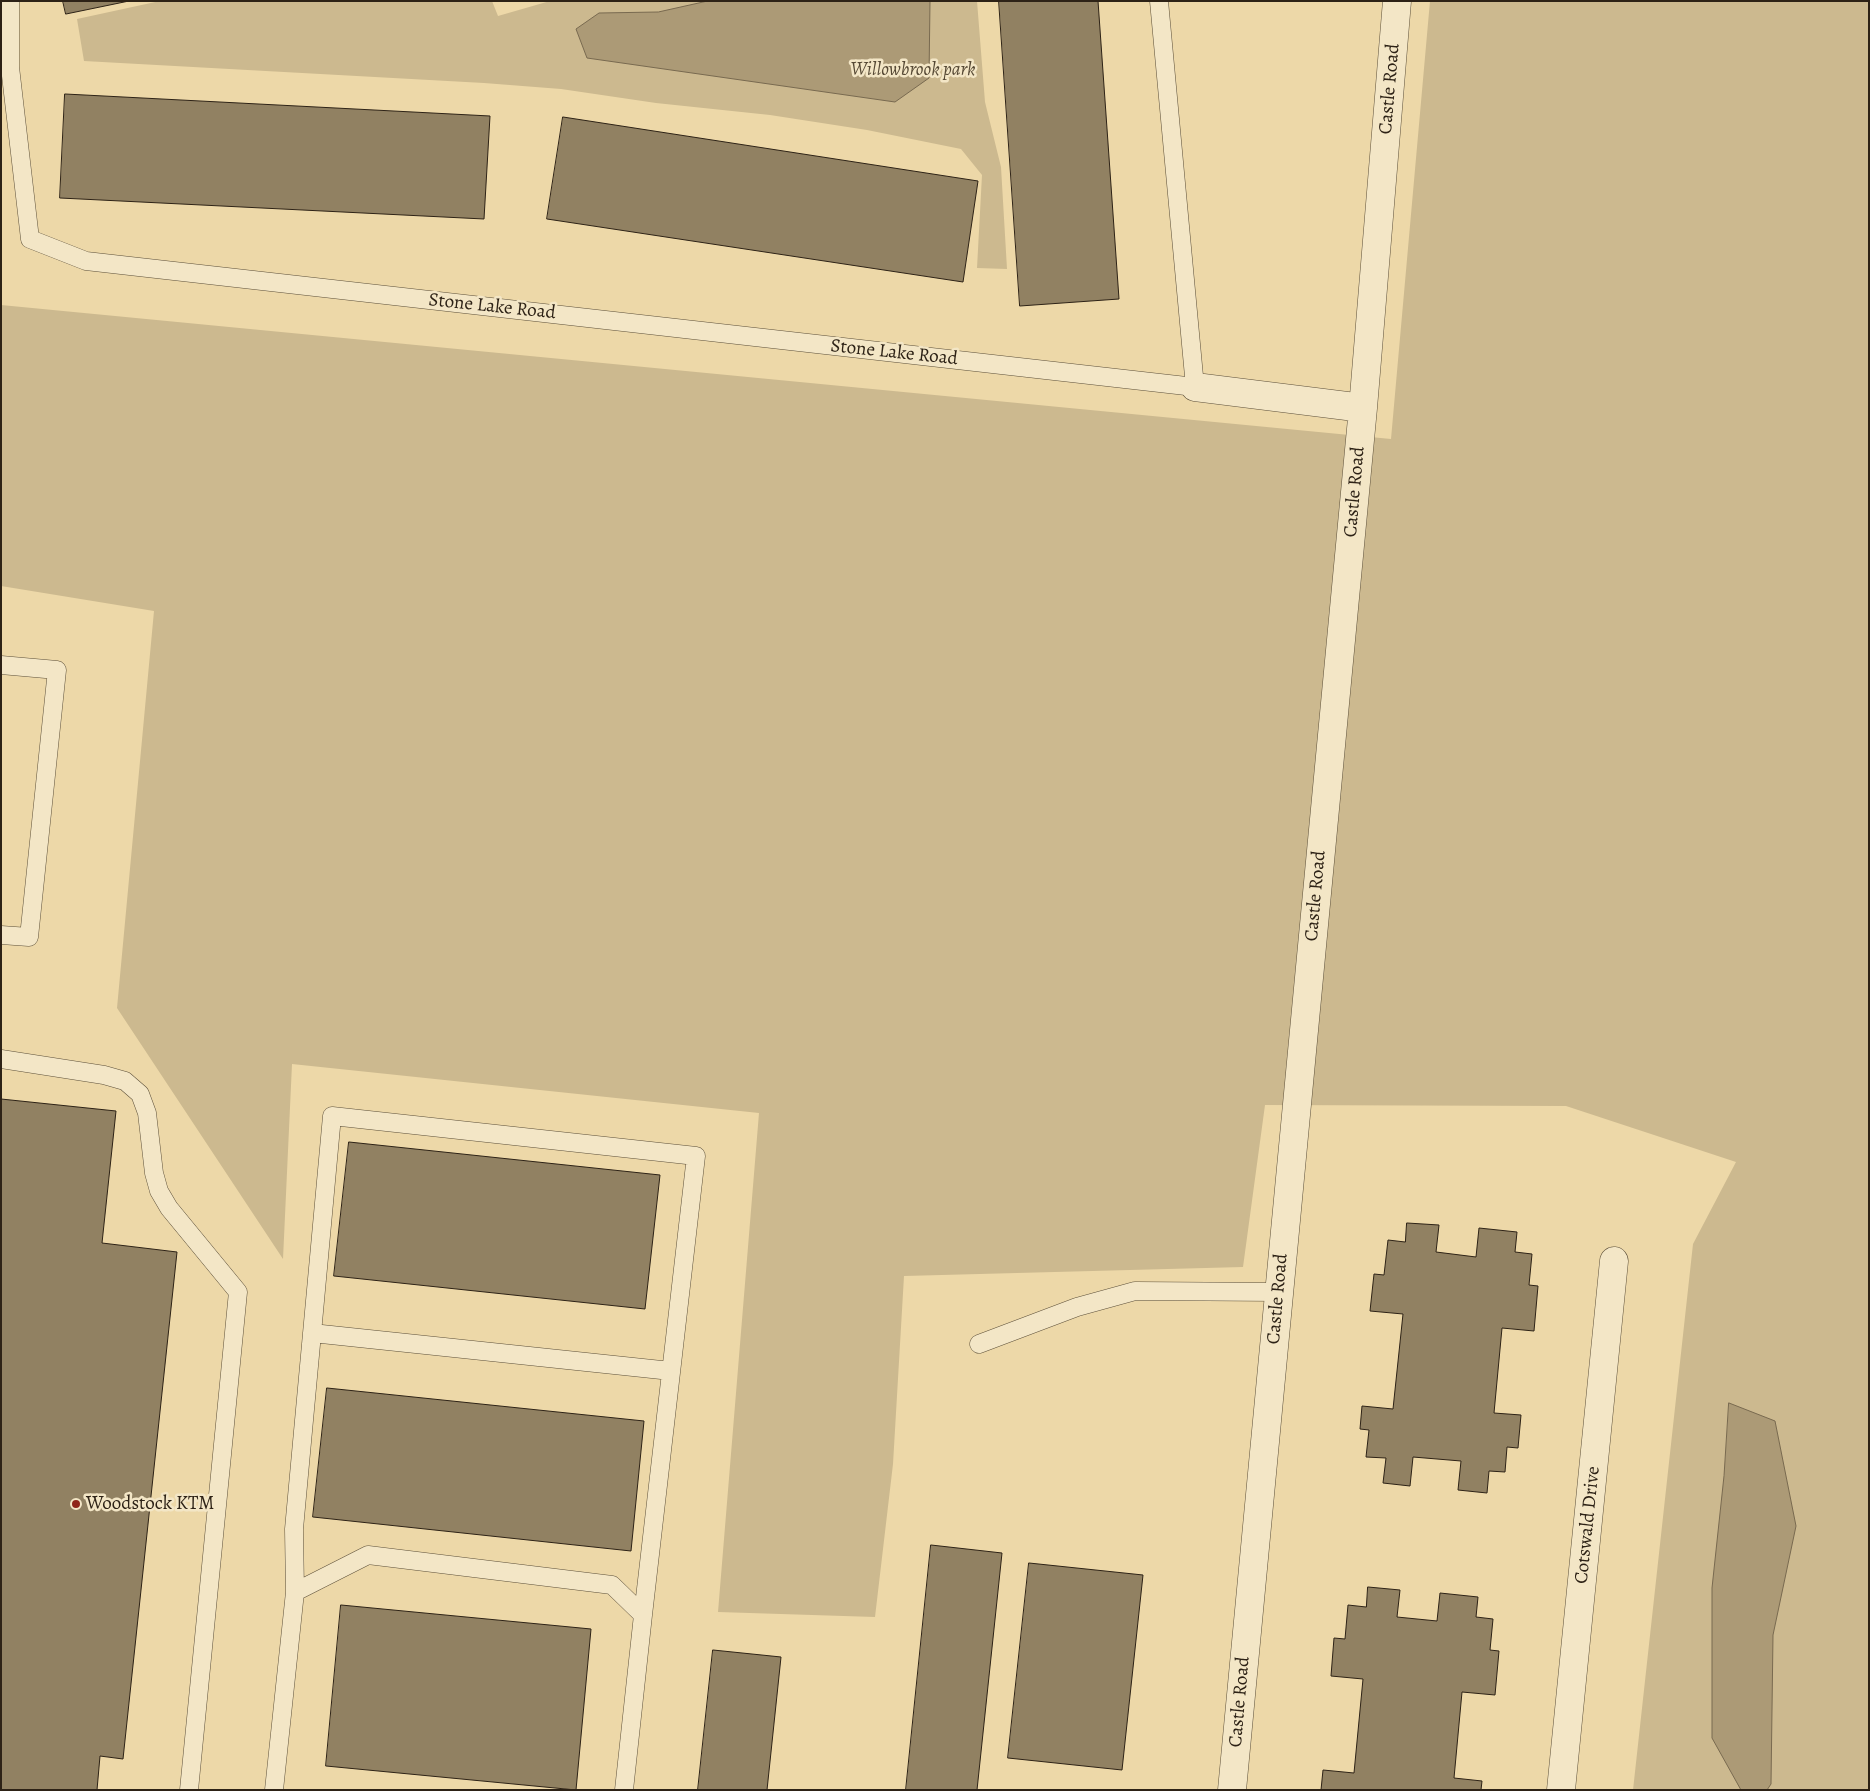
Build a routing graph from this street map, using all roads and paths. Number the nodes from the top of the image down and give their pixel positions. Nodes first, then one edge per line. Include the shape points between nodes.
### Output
1 (10, 1) edge
2 (1159, 1) edge
3 (1397, 1) edge
4 (1195, 387) junction
5 (1362, 408) junction
6 (1, 665) edge
7 (1, 935) edge
8 (1, 1059) edge
9 (1614, 1261) dead end
10 (1279, 1292) junction
11 (312, 1333) junction
12 (979, 1344) dead end
13 (672, 1371) junction
14 (296, 1592) junction
15 (643, 1615) junction
16 (189, 1790) edge
17 (274, 1790) edge
18 (624, 1790) edge
19 (1232, 1790) edge
20 (1561, 1790) edge

1 - 4 lane, Stone Lake Road via 10,67 30,239 86,261
2 - 4 lane
3 - 5 street, Castle Road
4 - 5 street, Stone Lake Road
5 - 10 street, Castle Road
6 - 7 lane via 57,670 29,937
8 - 16 lane via 104,1075 125,1082 140,1094 147,1113 159,1191 169,1208 238,1292
9 - 20 street, Cotswald Drive
10 - 12 lane via 1135,1292 1077,1307
10 - 19 street, Castle Road
11 - 13 lane
11 - 13 lane via 332,1116 696,1156
11 - 14 lane via 294,1529
13 - 15 lane
14 - 15 lane via 368,1555 612,1585
14 - 17 lane
15 - 18 lane

